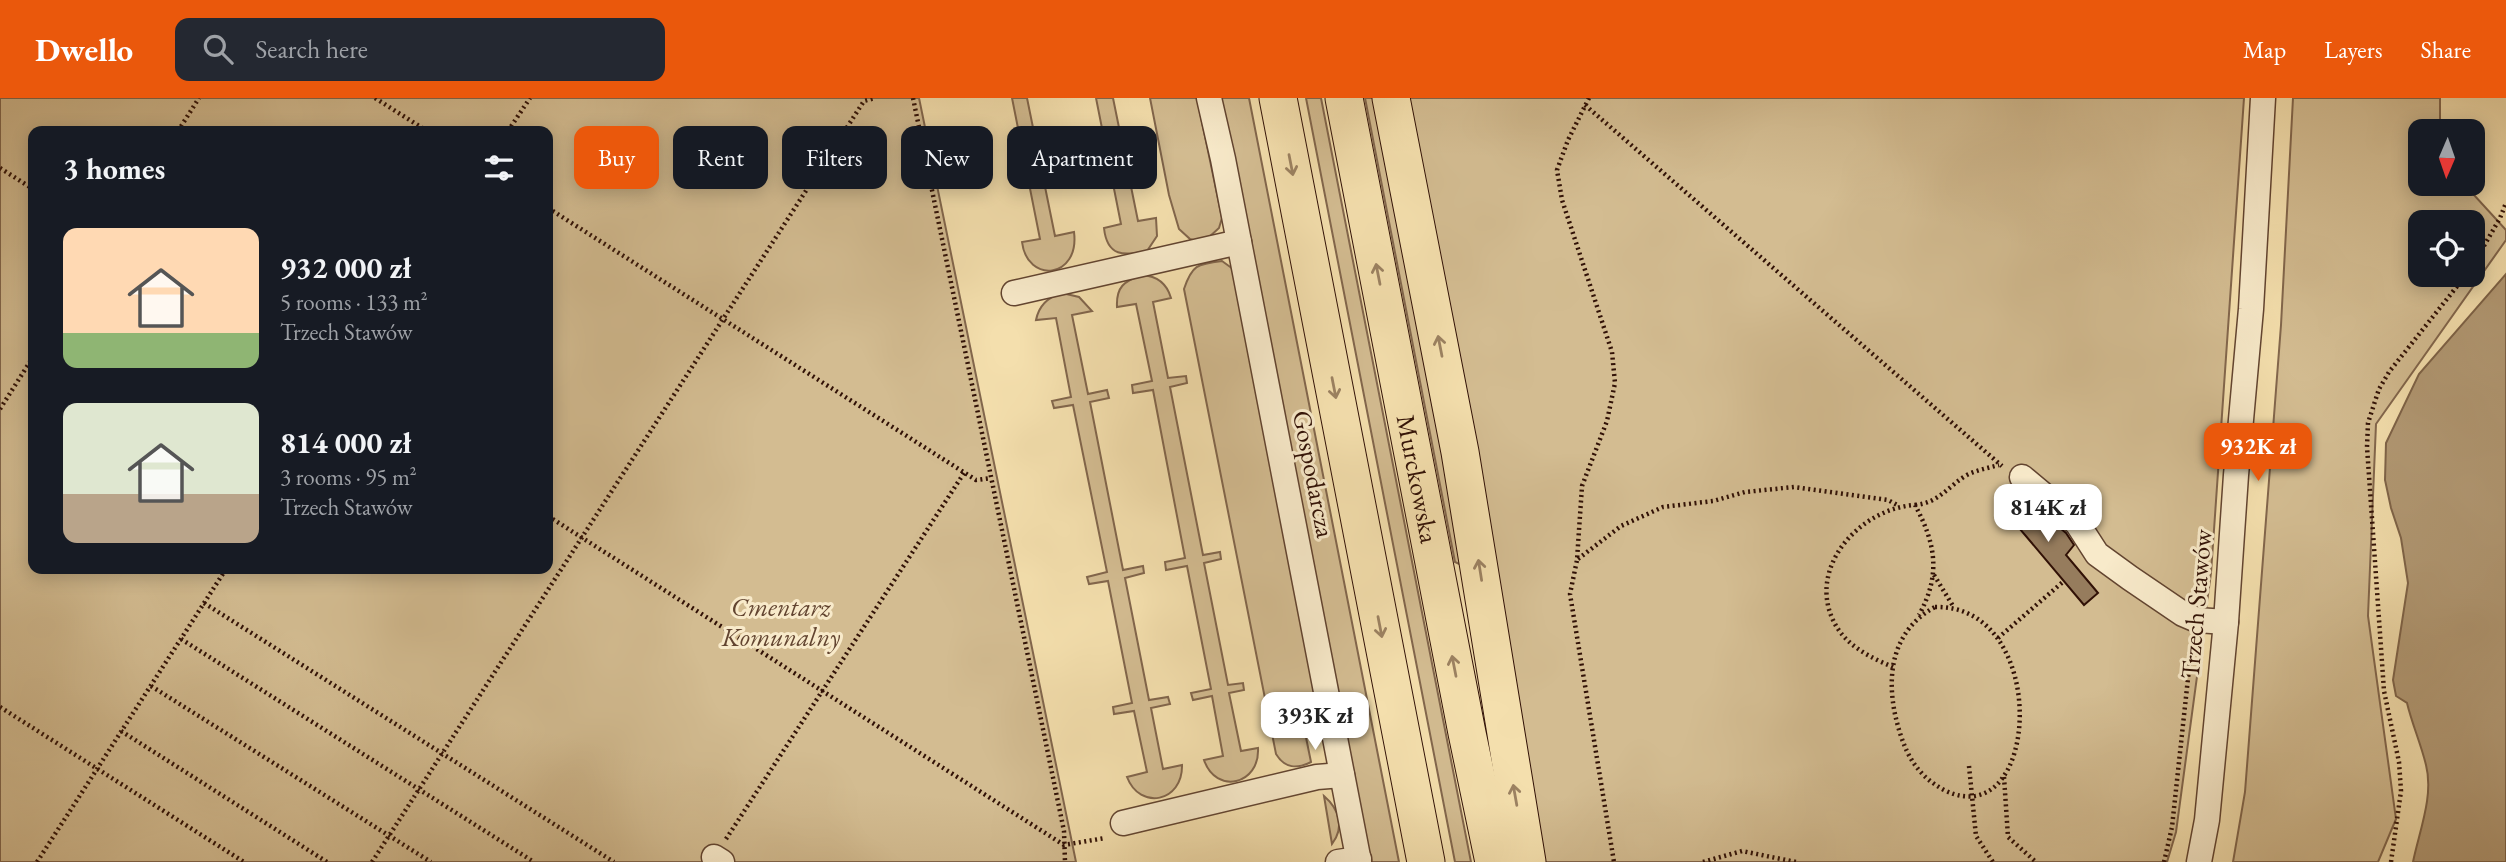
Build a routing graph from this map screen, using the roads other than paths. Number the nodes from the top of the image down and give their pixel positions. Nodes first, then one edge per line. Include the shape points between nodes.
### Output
1 (1209, 98) edge
2 (1278, 98) edge
3 (1344, 98) edge
4 (1391, 98) edge
5 (2263, 98) edge
6 (1239, 242) junction
7 (1014, 293) dead end
8 (2022, 477) road end
9 (2226, 622) junction
10 (1342, 775) junction
11 (1123, 823) road end
12 (1352, 861) edge
13 (1426, 862) edge
14 (1494, 862) edge
15 (1527, 862) edge
16 (2199, 862) edge

1 - 6 street, Gospodarcza
2 -> 13 highway
14 -> 3 highway, Murckowska
15 -> 4 highway via 1462,465
5 - 9 street, Trzech Stawów
6 - 7 street
6 - 10 street, Gospodarcza
8 - 9 street via 2077,523 2097,554 2183,614
9 - 16 street, Trzech Stawów
10 - 11 street
10 - 12 street, Gospodarcza

